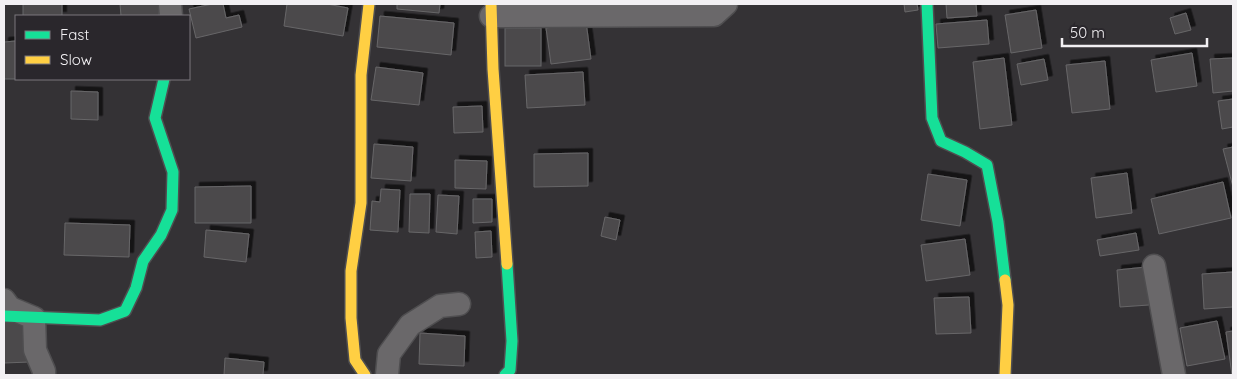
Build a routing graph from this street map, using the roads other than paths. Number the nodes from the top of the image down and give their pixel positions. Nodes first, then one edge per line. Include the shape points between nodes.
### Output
1 (370, 4) edge
2 (726, 4) edge
3 (927, 4) edge
4 (491, 10) edge
5 (164, 80) edge
6 (1154, 266) dead end
7 (4, 300) edge
8 (459, 304) dead end
9 (4, 316) edge
10 (34, 318) junction
11 (44, 375) edge
12 (365, 375) edge
13 (387, 375) edge
14 (505, 375) edge
15 (1004, 375) edge
16 (1174, 375) edge

1 - 12 street via 361,75 361,203 351,271 354,360
2 - 4 street via 714,15
3 - 15 street via 932,118 941,141 987,165 1008,305
4 - 14 street via 512,341 510,370
5 - 10 street via 155,118 173,172 172,210 161,235 143,262 125,311 100,320
6 - 16 street
7 - 10 street via 10,308
8 - 13 street via 440,306 410,326 389,354
9 - 10 street
10 - 11 street via 35,350

